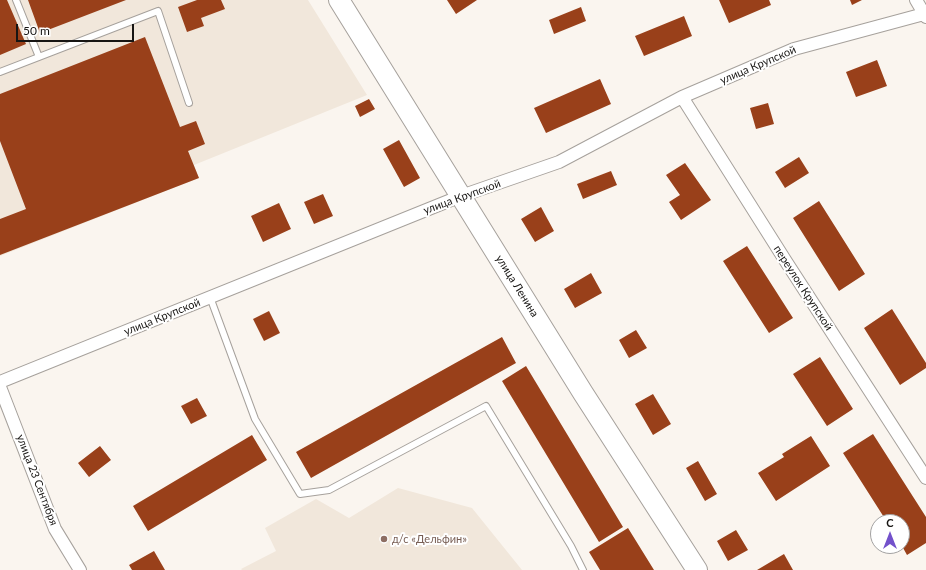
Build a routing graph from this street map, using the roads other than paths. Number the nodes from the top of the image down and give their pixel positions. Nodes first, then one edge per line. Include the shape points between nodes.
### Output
1 (16, 0) edge
2 (339, 0) edge
3 (916, 0) edge
4 (925, 14) edge
5 (40, 57) junction
6 (0, 72) edge
7 (682, 97) junction
8 (189, 103) dead end
9 (461, 196) junction
10 (210, 297) junction
11 (0, 382) edge
12 (0, 387) edge
13 (926, 478) edge
14 (80, 570) edge
15 (583, 570) edge
16 (697, 570) edge

1 - 5 lane
2 - 9 main road, улица Ленина
3 - 4 street
4 - 7 street, улица Крупской via 794,49
5 - 6 lane
5 - 8 lane via 158,11
7 - 9 street, улица Крупской via 559,162
7 - 13 street, переулок Крупской
9 - 10 street, улица Крупской
9 - 16 main road, улица Ленина
10 - 11 street, улица Крупской
10 - 15 lane via 255,419 300,494 329,490 486,406
12 - 14 street, улица 23 Сентября via 55,529

